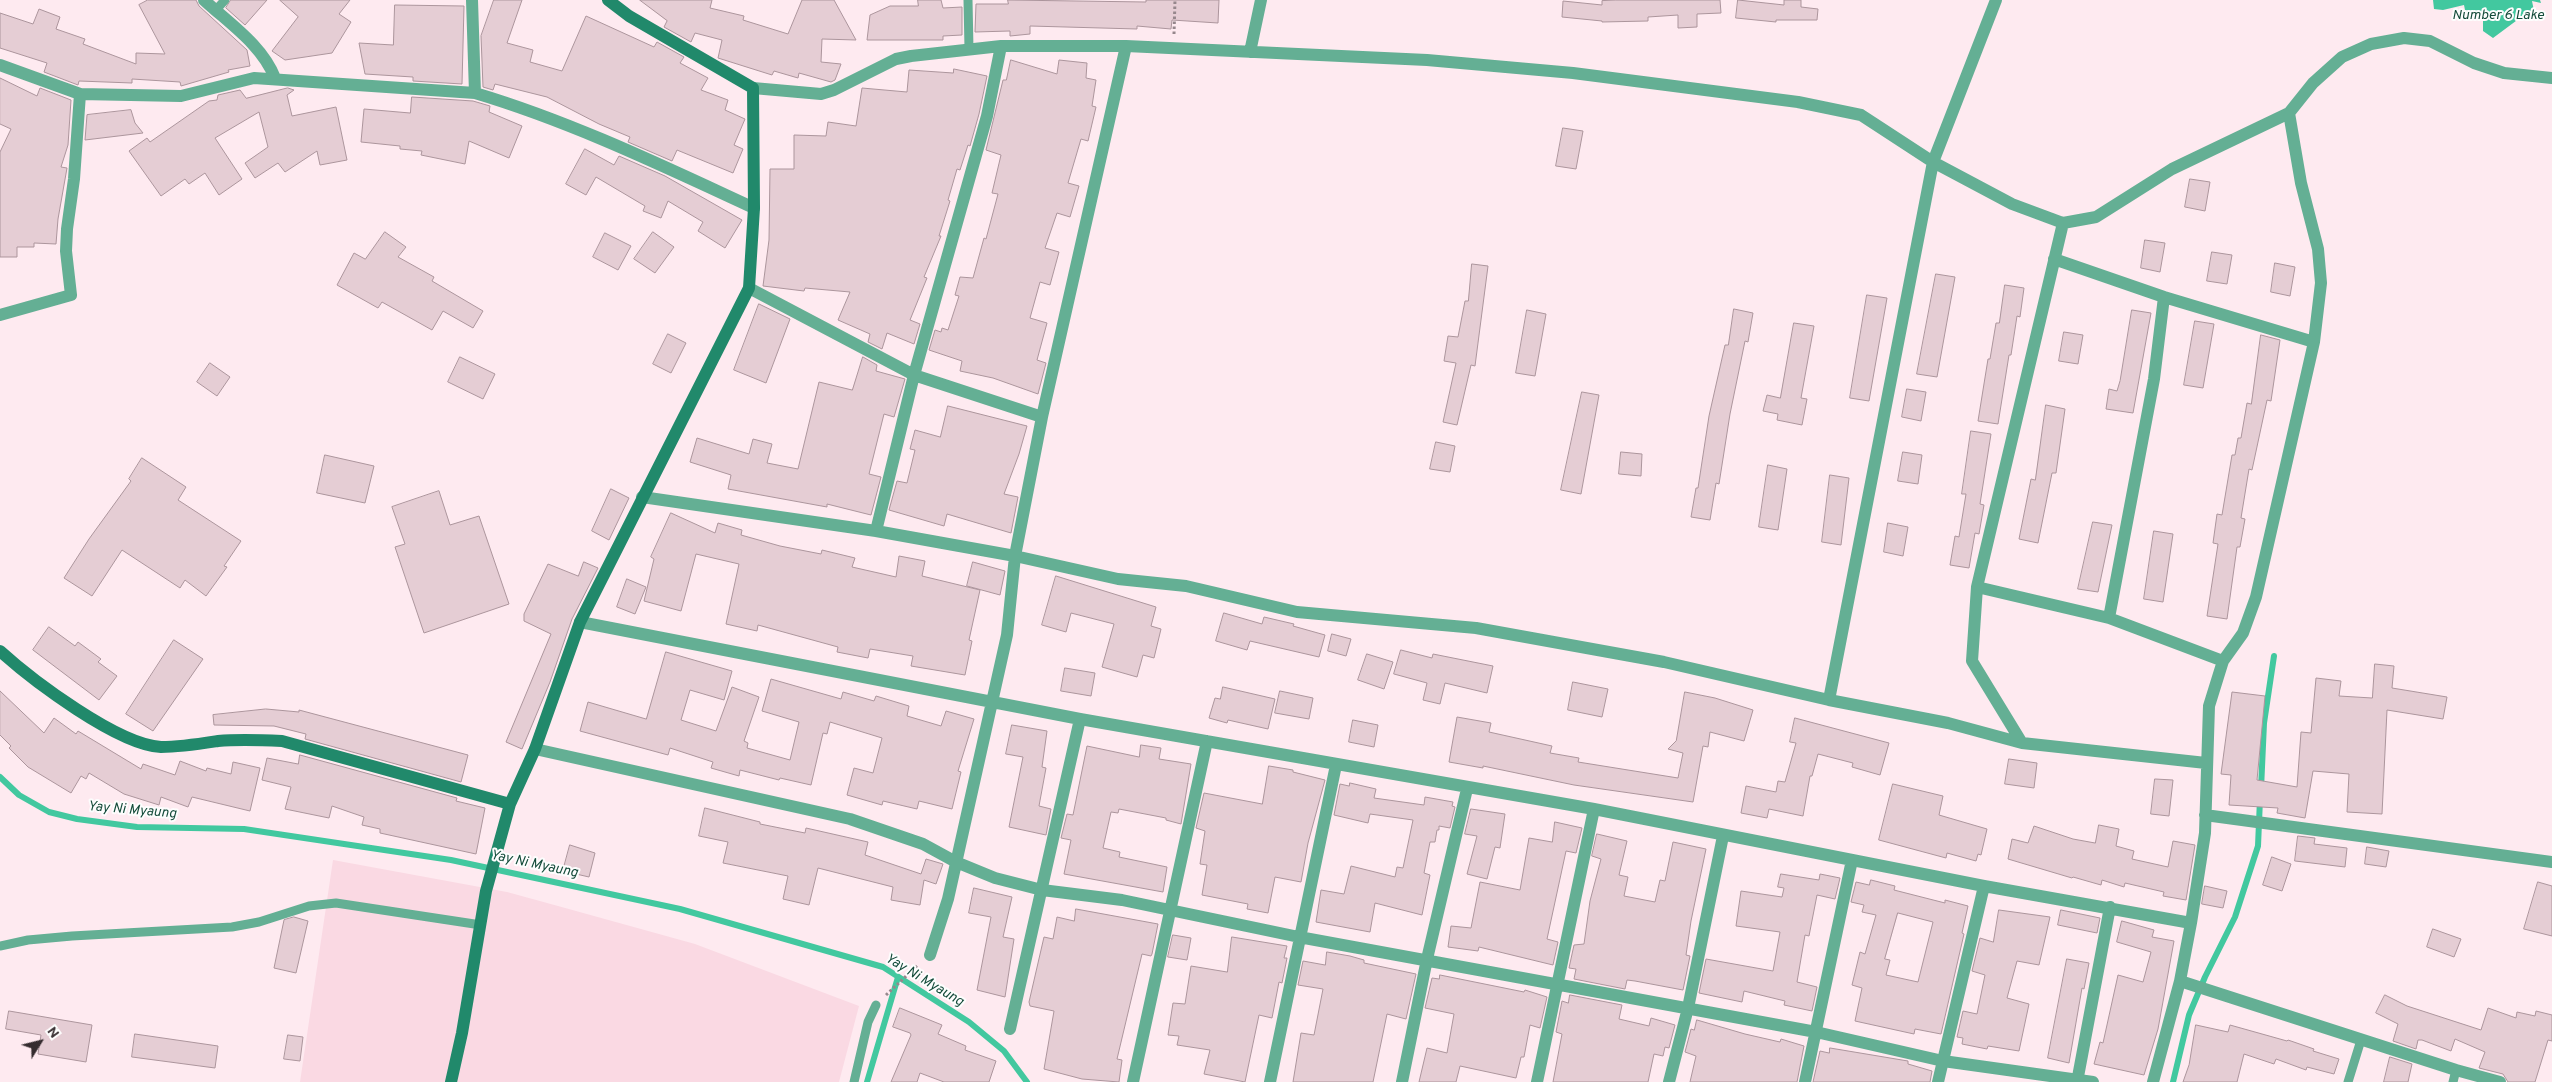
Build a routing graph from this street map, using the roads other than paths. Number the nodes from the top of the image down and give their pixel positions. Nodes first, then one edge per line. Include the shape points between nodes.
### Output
1 (204, 0) edge
2 (225, 0) edge
3 (472, 0) edge
4 (608, 0) edge
5 (968, 0) edge
6 (1261, 0) edge
7 (1996, 0) edge
8 (215, 11) junction
9 (1001, 46) junction
10 (1126, 46) junction
11 (969, 49) junction
12 (1250, 52) junction
13 (0, 65) edge
14 (275, 78) junction
15 (2552, 78) edge
16 (753, 88) junction
17 (475, 93) junction
18 (80, 94) junction
19 (2289, 113) junction
20 (1933, 162) junction
21 (754, 208) junction
22 (2063, 223) junction
23 (2054, 259) junction
24 (748, 288) junction
25 (2164, 297) junction
26 (0, 314) edge
27 (2314, 342) junction
28 (914, 376) junction
29 (1042, 417) junction
30 (642, 497) junction
31 (876, 531) junction
32 (1015, 556) junction
33 (1977, 587) junction
34 (2109, 618) junction
35 (580, 622) junction
36 (0, 651) edge
37 (2223, 661) junction
38 (1830, 700) junction
39 (991, 701) junction
40 (1080, 718) junction
41 (1206, 741) junction
42 (2022, 743) junction
43 (535, 749) junction
44 (2206, 763) junction
45 (1336, 765) junction
46 (1467, 789) junction
47 (510, 804) junction
48 (1594, 809) junction
49 (2205, 815) junction
50 (1723, 836) junction
51 (1852, 860) junction
52 (956, 862) junction
53 (2552, 862) edge
54 (1984, 886) junction
55 (1042, 890) junction
56 (2110, 907) junction
57 (1170, 910) junction
58 (2191, 923) junction
59 (480, 925) junction
60 (1299, 937) junction
61 (0, 946) edge
62 (930, 955) road end
63 (1427, 959) junction
64 (2180, 981) junction
65 (1558, 983) junction
66 (876, 1005) road end
67 (1688, 1008) junction
68 (1010, 1029) dead end
69 (1816, 1032) junction
70 (2361, 1040) junction
71 (1943, 1061) junction
72 (2455, 1076) edge
73 (2078, 1080) edge
74 (451, 1082) edge
75 (854, 1082) edge
76 (1133, 1082) edge
77 (1270, 1082) edge
78 (1402, 1082) edge
79 (1537, 1082) edge
80 (1669, 1082) edge
81 (1805, 1082) edge
82 (1938, 1082) edge
83 (2093, 1082) edge
84 (2153, 1082) edge
85 (2348, 1082) edge
86 (2500, 1082) edge

1 - 8 street
2 - 8 lane
3 - 17 street
4 - 16 street via 629,16
5 - 11 lane
6 - 12 street
7 - 20 street
8 - 14 street via 260,50
9 - 10 street
9 - 11 street
9 - 28 street via 987,116
10 - 12 street
10 - 29 street
11 - 16 street via 896,59 822,94
12 - 20 street via 1427,60 1573,73 1798,102 1861,115
13 - 18 street
14 - 17 street
14 - 18 street via 254,78 181,96
15 - 19 street via 2504,74 2430,41 2404,38 2371,44 2342,57 2313,82
16 - 21 street
17 - 21 street via 508,102 623,148
18 - 26 street via 66,251 71,295
19 - 22 street via 2172,169 2096,217
19 - 27 street via 2301,184 2318,249 2320,283
20 - 22 street via 2012,204
20 - 38 street
21 - 24 street
22 - 23 street
23 - 25 street
23 - 33 street
24 - 28 street
24 - 30 street
25 - 27 street
25 - 34 street via 2154,379
27 - 37 street via 2256,597 2243,633
28 - 29 street
28 - 31 street
29 - 32 street
30 - 31 street
30 - 35 street
31 - 32 street
32 - 38 street via 1118,579 1186,586 1297,612 1486,630 1664,662
32 - 39 street via 1007,635
33 - 34 street
33 - 42 street via 1972,661
34 - 37 street
35 - 39 street
35 - 43 street
36 - 47 street via 24,673 71,706 139,742 158,747 181,747 253,739 282,742
37 - 44 street via 2209,706
38 - 42 street via 1948,723
39 - 40 street
39 - 52 street
40 - 41 street
40 - 55 street
41 - 45 street
41 - 57 street
42 - 44 street
43 - 47 street
43 - 52 street via 850,819 923,844
44 - 49 street
45 - 46 street
45 - 60 street
46 - 48 street
46 - 63 street
47 - 59 street
48 - 50 street
48 - 65 street
49 - 53 street
49 - 58 street
50 - 51 street
50 - 67 street
51 - 54 street
51 - 69 street
52 - 55 street via 995,878
52 - 62 street
54 - 56 street
54 - 71 street
55 - 57 street
55 - 68 street
56 - 58 street
56 - 73 street
57 - 60 street
57 - 76 street
58 - 64 street
59 - 61 lane via 336,903 309,906 232,927 72,936
59 - 74 street
60 - 63 street
60 - 77 street
63 - 65 street
63 - 78 street
64 - 70 street
64 - 84 street
65 - 67 street
65 - 79 street
66 - 75 lane via 868,1022
67 - 69 street
67 - 80 street
69 - 71 street
69 - 81 street
70 - 72 street
70 - 85 lane
71 - 73 street
71 - 82 street
72 - 86 street
73 - 83 street

